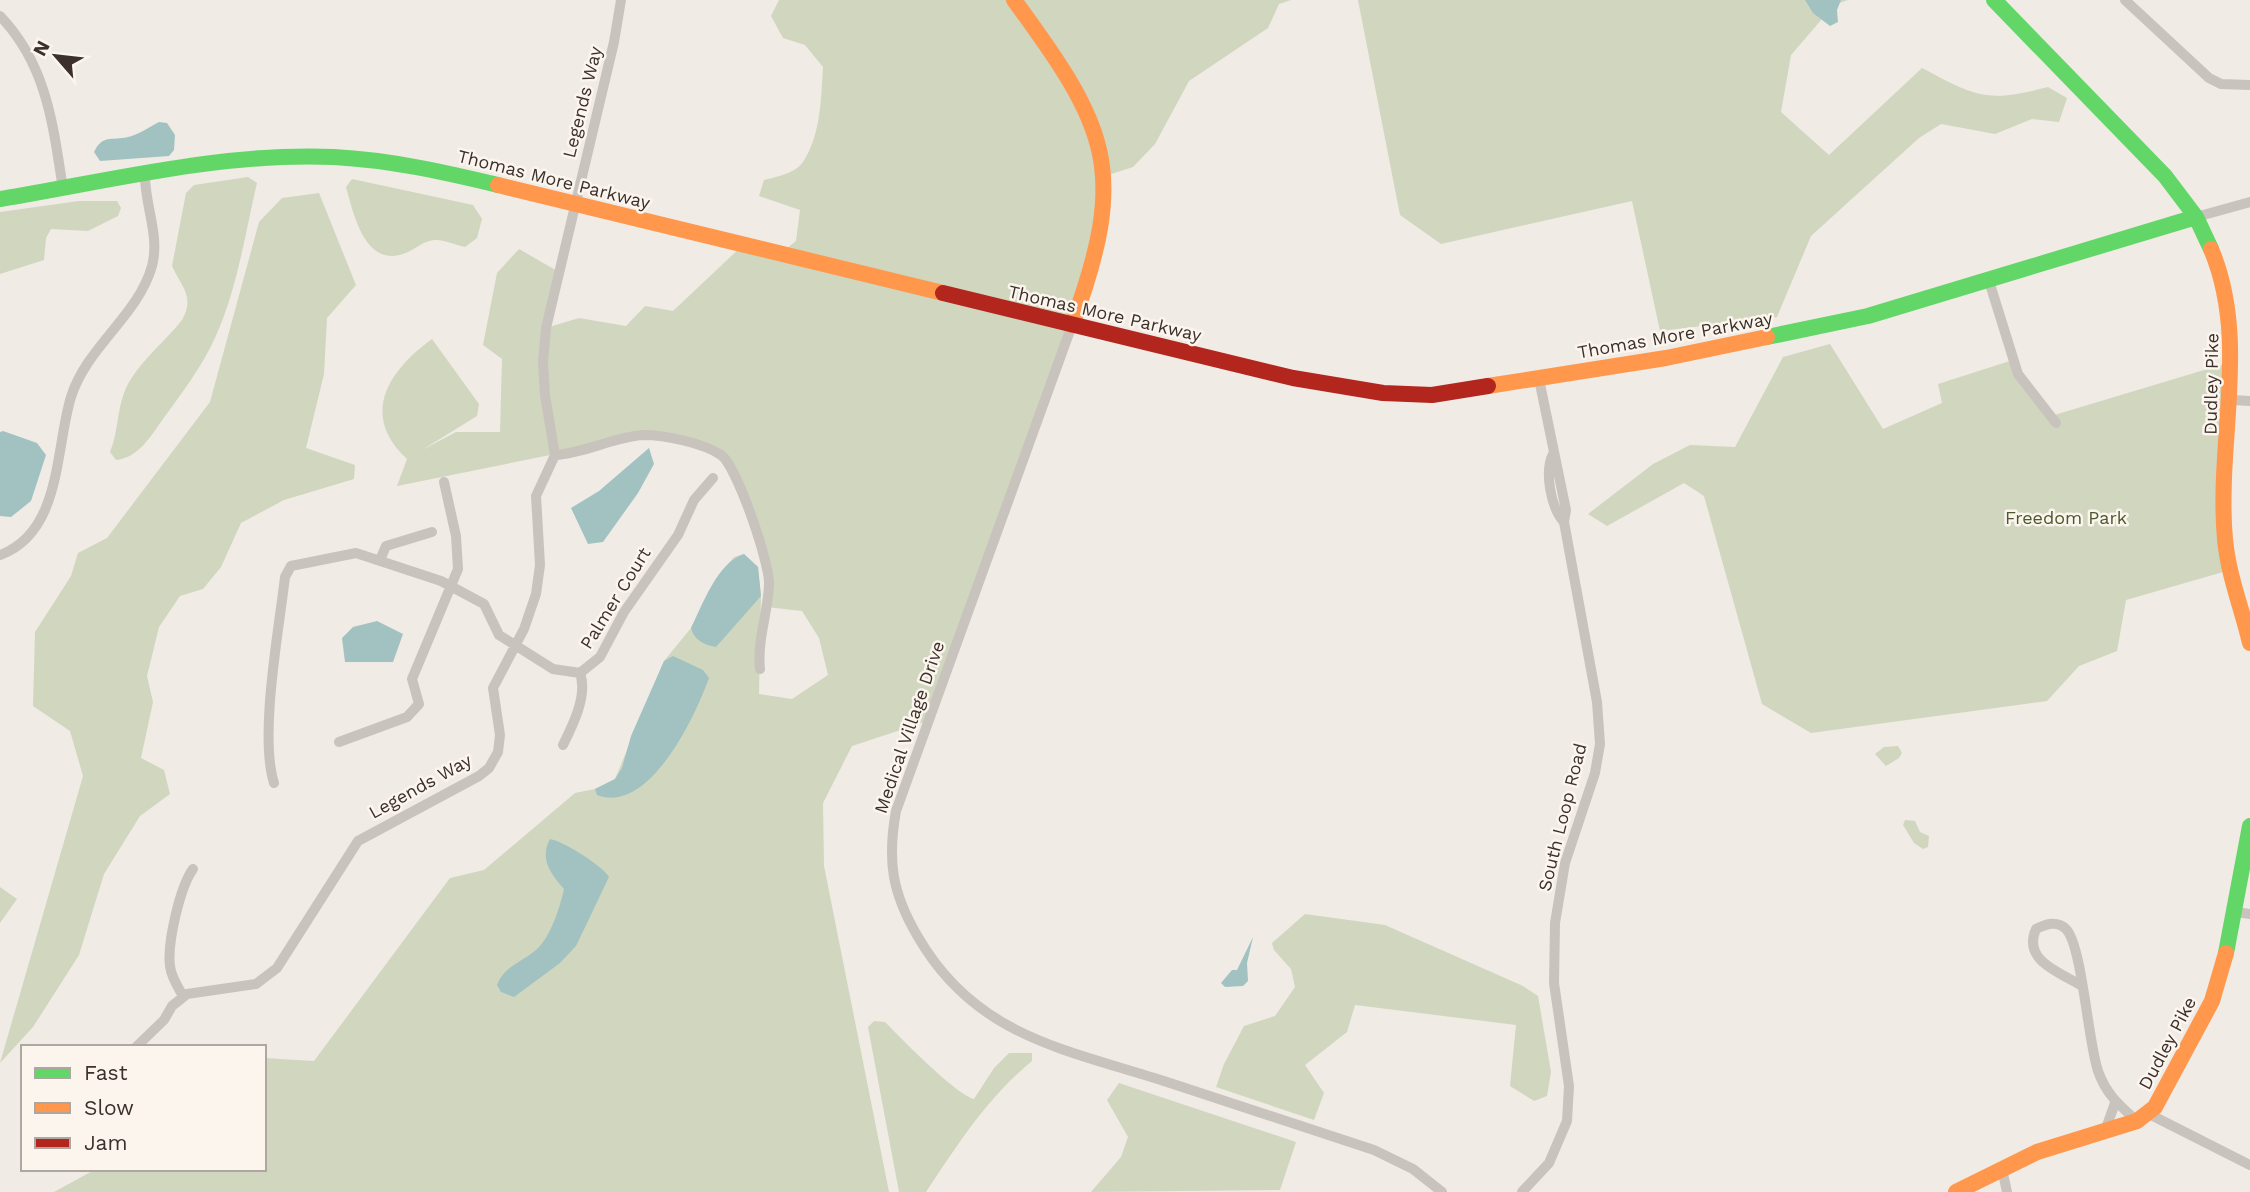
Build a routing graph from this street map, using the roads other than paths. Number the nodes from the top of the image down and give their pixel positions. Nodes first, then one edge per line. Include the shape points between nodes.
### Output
1 (621, 0) edge
2 (1014, 0) edge
3 (1994, 0) edge
4 (2124, 0) edge
5 (0, 16) edge
6 (2250, 85) edge
7 (145, 176) junction
8 (63, 189) junction
9 (0, 199) edge
10 (2250, 202) edge
11 (575, 204) junction
12 (2196, 217) junction
13 (1989, 281) junction
14 (1072, 324) junction
15 (1539, 379) junction
16 (2232, 400) junction
17 (2250, 401) edge
18 (2056, 423) dead end
19 (555, 455) junction
20 (713, 478) dead end
21 (444, 482) dead end
22 (432, 532) dead end
23 (0, 555) edge
24 (380, 560) junction
25 (451, 586) junction
26 (2250, 643) edge
27 (516, 644) junction
28 (761, 669) dead end
29 (580, 673) junction
30 (339, 742) dead end
31 (563, 745) dead end
32 (274, 783) dead end
33 (2250, 826) edge
34 (193, 869) dead end
35 (2243, 914) edge
36 (2082, 986) junction
37 (183, 996) junction
38 (138, 1045) edge
39 (2115, 1103) junction
40 (2143, 1118) junction
41 (2105, 1131) junction
42 (2250, 1165) edge
43 (2002, 1169) junction
44 (1960, 1191) edge
45 (1443, 1192) edge
46 (1522, 1192) edge
47 (2007, 1192) edge

1 - 11 street, Legends Way
2 - 14 street via 1076,88 1101,152 1104,225
3 - 12 street, Dudley Pike via 2144,153
4 - 6 street via 2209,79
5 - 8 street via 25,47 47,94
7 - 8 street, Thomas More Parkway
7 - 11 street, Thomas More Parkway via 263,159 353,158 448,173
7 - 23 street via 154,245 146,284 83,368 71,396 42,517 18,547
8 - 9 street, Thomas More Parkway
10 - 12 street
11 - 14 street, Thomas More Parkway
11 - 19 street, Legends Way via 546,328 543,362
12 - 13 street, Thomas More Parkway
12 - 16 street, Dudley Pike via 2210,242 2228,299 2234,361
13 - 15 street, Thomas More Parkway via 1799,332
13 - 18 street via 2018,374
14 - 15 street, Thomas More Parkway via 1293,378 1383,393 1432,395
14 - 45 street, Medical Village Drive via 896,811 891,868 905,914 953,986 980,1011 1007,1027 1374,1150 1413,1169
15 - 46 street, South Loop Road via 1564,497 1564,522 1597,702 1600,744 1595,774 1565,863 1555,923 1554,982 1569,1086 1567,1121 1549,1163
16 - 17 street
16 - 26 street, Dudley Pike via 2225,541
19 - 27 street, Legends Way via 536,496 539,575
19 - 28 street via 577,454 649,435 725,458 769,568
20 - 29 street, Palmer Court via 694,500 678,535 624,612 600,657
21 - 25 street via 458,559
22 - 24 street via 386,547
24 - 25 street, Palmer Court
24 - 32 street, Palmer Court via 349,553 302,562 287,572 268,753
25 - 27 street, Palmer Court via 484,604 499,635
25 - 30 street via 412,679 419,704 416,710
27 - 29 street, Palmer Court via 552,669
27 - 37 street, Legends Way via 493,688 500,744 489,768 358,841 266,979
29 - 31 street via 581,699
33 - 35 street, Dudley Pike
34 - 37 street via 183,886 170,957
35 - 40 street, Dudley Pike via 2212,1001
36 - 36 street via 2064,926 2045,924 2036,929 2035,955
36 - 39 street via 2093,1056
37 - 38 street
39 - 40 street
39 - 41 street
40 - 41 street
40 - 42 street
41 - 43 street via 2037,1152
43 - 44 street
43 - 47 street

